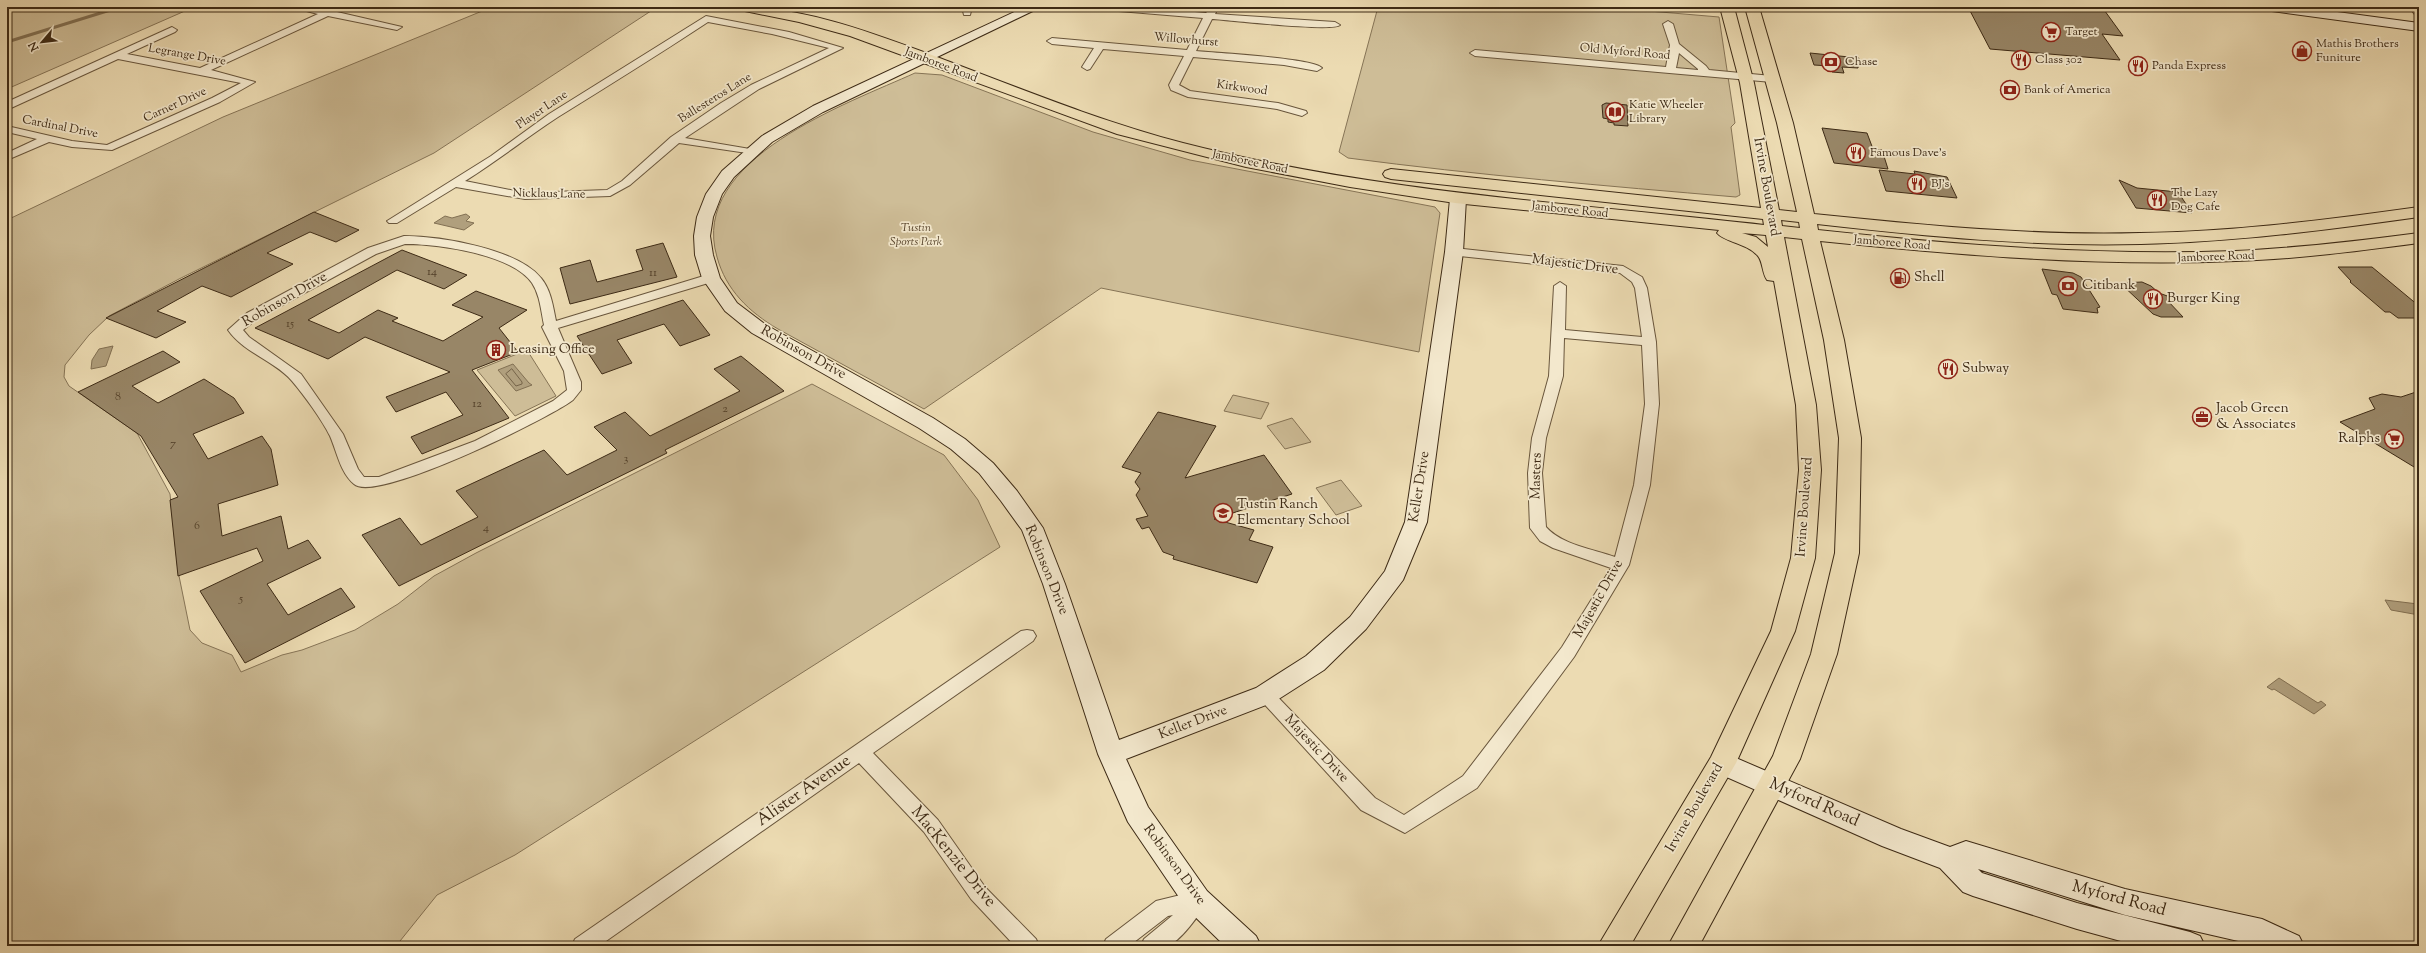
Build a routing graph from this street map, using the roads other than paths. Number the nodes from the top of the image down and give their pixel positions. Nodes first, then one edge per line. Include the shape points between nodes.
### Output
1 (296, 7) edge
2 (341, 7) edge
3 (745, 7) edge
4 (792, 7) edge
5 (1035, 7) edge
6 (1107, 7) edge
7 (1213, 7) edge
8 (1727, 7) edge
9 (1752, 7) edge
10 (2272, 7) edge
11 (2414, 7) edge
12 (328, 13) junction
13 (2419, 14) edge
14 (1208, 17) junction
15 (706, 19) joint
16 (1668, 24) dead end
17 (1335, 25) dead end
18 (397, 27) dead end
19 (2419, 27) edge
20 (172, 30) dead end
21 (1052, 41) dead end
22 (1675, 45) junction
23 (1100, 46) junction
24 (943, 50) junction
25 (1190, 53) junction
26 (1475, 53) dead end
27 (119, 56) junction
28 (924, 59) junction
29 (1086, 67) dead end
30 (1318, 68) dead end
31 (1671, 69) junction
32 (200, 70) junction
33 (1704, 72) junction
34 (1746, 76) junction
35 (1772, 78) junction
36 (250, 82) joint
37 (7, 106) edge
38 (1302, 113) dead end
39 (7, 129) edge
40 (46, 139) junction
41 (675, 139) junction
42 (108, 148) joint
43 (750, 152) junction
44 (7, 157) edge
45 (455, 183) junction
46 (619, 189) joint
47 (1458, 199) junction
48 (1567, 209) junction
49 (2419, 212) edge
50 (1772, 213) junction
51 (393, 221) dead end
52 (1807, 225) junction
53 (1774, 231) junction
54 (2419, 238) edge
55 (1454, 252) junction
56 (711, 278) junction
57 (1560, 286) dead end
58 (550, 327) junction
59 (1558, 333) junction
60 (1794, 339) junction
61 (1649, 342) junction
62 (1621, 565) junction
63 (1027, 636) dead end
64 (1265, 695) junction
65 (860, 751) junction
66 (1111, 754) junction
67 (1722, 763) junction
68 (1772, 784) junction
69 (1950, 859) junction
70 (1197, 900) junction
71 (591, 944) edge
72 (1029, 946) edge
73 (1113, 946) edge
74 (1151, 946) edge
75 (1246, 946) edge
76 (1613, 946) edge
77 (1683, 946) edge
78 (2190, 946) edge
79 (2289, 946) edge

1 - 12 street
2 - 12 street
3 - 28 main road, Jamboree Road via 825,25
4 - 24 main road, Jamboree Road via 888,31
5 - 24 street, Robinson Drive
6 - 14 street
7 - 14 street
8 - 34 main road, Irvine Boulevard
9 - 35 main road
10 - 19 street
11 - 13 street
12 - 18 street
12 - 32 street
14 - 17 street
14 - 25 street
15 - 41 street, Ballesteros Lane via 763,28 838,48 755,87
15 - 45 street, Player Lane via 553,116
16 - 22 street
20 - 27 street
21 - 23 street, Willowhurst
22 - 31 street
22 - 33 street via 1703,68
23 - 25 street, Willowhurst
23 - 29 street
24 - 28 street, Robinson Drive
24 - 50 main road, Jamboree Road via 1034,86 1152,126 1281,156 1464,183
25 - 30 street, Willowhurst via 1284,62
25 - 38 street, Kirkwood via 1174,85 1178,91 1278,106
26 - 31 street, Old Myford Road
27 - 32 street, Legrange Drive
27 - 37 street
28 - 43 street, Robinson Drive via 790,124
28 - 47 main road, Jamboree Road via 1045,105 1173,145 1306,175
31 - 33 street, Old Myford Road
32 - 36 street, Legrange Drive
33 - 34 street, Old Myford Road
34 - 35 street, Old Myford Road
34 - 50 main road, Irvine Boulevard
35 - 52 main road via 1785,123
36 - 42 street, Carner Drive
39 - 40 street, Cardinal Drive
40 - 42 street, Cardinal Drive via 97,149
40 - 44 street
41 - 43 street
41 - 46 street, Ballesteros Lane
43 - 56 street, Robinson Drive via 728,174 714,194 705,217 702,236
45 - 46 street, Nicklaus Lane via 525,196 601,194
45 - 51 street, Player Lane
47 - 48 main road, Jamboree Road
47 - 55 street, Keller Drive
48 - 53 main road, Jamboree Road
48 - 60 main road via 1597,218 1734,234 1750,241 1767,255
49 - 52 main road, Jamboree Road via 2310,227 2198,236 2101,239
50 - 52 main road, Jamboree Road
50 - 53 main road, Irvine Boulevard
52 - 53 main road, Jamboree Road
52 - 54 main road, Jamboree Road via 2021,253 2139,258 2264,255
52 - 68 main road via 1834,340 1850,438 1847,553 1824,654 1786,759
53 - 60 main road, Irvine Boulevard
55 - 61 street, Majestic Drive via 1623,270 1638,280 1641,288
55 - 64 street, Keller Drive via 1416,522 1395,574 1358,623 1315,662
56 - 58 street
56 - 66 street, Robinson Drive via 731,307 759,329 939,431 986,468 1032,528 1054,584
57 - 59 street, Masters
58 - 58 street, Robinson Drive via 539,284 517,264 493,254 404,240 372,251 252,316 235,330 244,340 296,377 336,434 351,471 360,482 380,482 480,444 569,397 574,388 573,375 556,345
59 - 61 street
59 - 62 street, Masters via 1556,376 1539,438 1535,473 1536,517 1539,531 1558,544
60 - 67 main road, Irvine Boulevard via 1806,406 1810,470 1803,558 1783,631
61 - 62 street, Majestic Drive via 1652,404 1642,485
62 - 64 street, Majestic Drive via 1568,652 1470,782 1405,825 1368,804
63 - 65 street, Alister Avenue
64 - 66 street, Keller Drive
65 - 71 street, Alister Avenue
65 - 72 street, MacKenzie Drive via 931,826 978,893
66 - 70 street, Robinson Drive via 1138,814
67 - 68 street, Myford Road
67 - 76 main road, Irvine Boulevard
68 - 69 street, Myford Road via 1892,838
68 - 77 main road
69 - 78 street, Myford Road via 1973,883 2077,916
69 - 79 street, Myford Road via 1966,854 2125,902 2262,932
70 - 73 street via 1164,908
70 - 74 street via 1177,926
70 - 75 street, Robinson Drive

